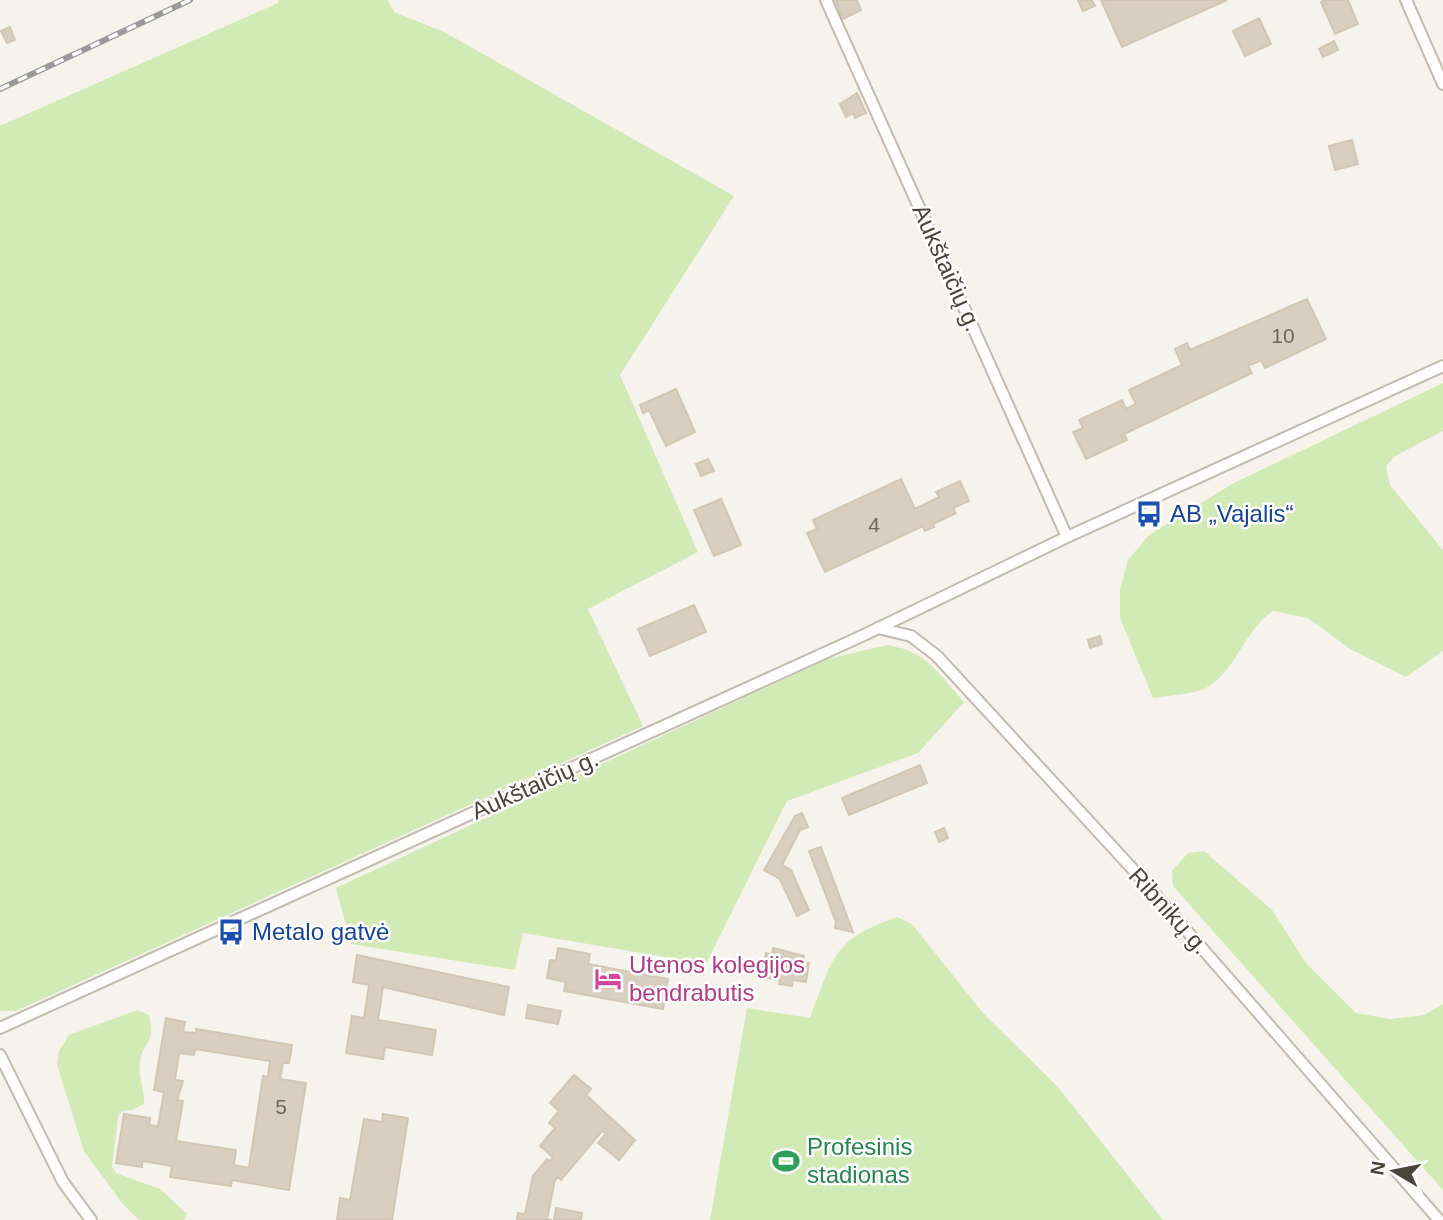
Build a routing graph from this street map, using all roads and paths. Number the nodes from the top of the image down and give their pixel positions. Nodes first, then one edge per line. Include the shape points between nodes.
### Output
1 (826, 0) edge
2 (1406, 0) edge
3 (1443, 85) edge
4 (1443, 366) edge
5 (1067, 537) junction
6 (878, 628) junction
7 (0, 1028) edge
8 (0, 1055) edge
9 (91, 1220) edge
10 (1439, 1220) edge

1 - 5 street, Aukštaičių g.
2 - 3 street
4 - 5 street, Aukštaičių g.
5 - 6 street, Aukštaičių g.
6 - 7 street, Aukštaičių g.
6 - 10 street, Ribnikų g. via 911,636 937,656 1157,897
8 - 9 street via 63,1182

